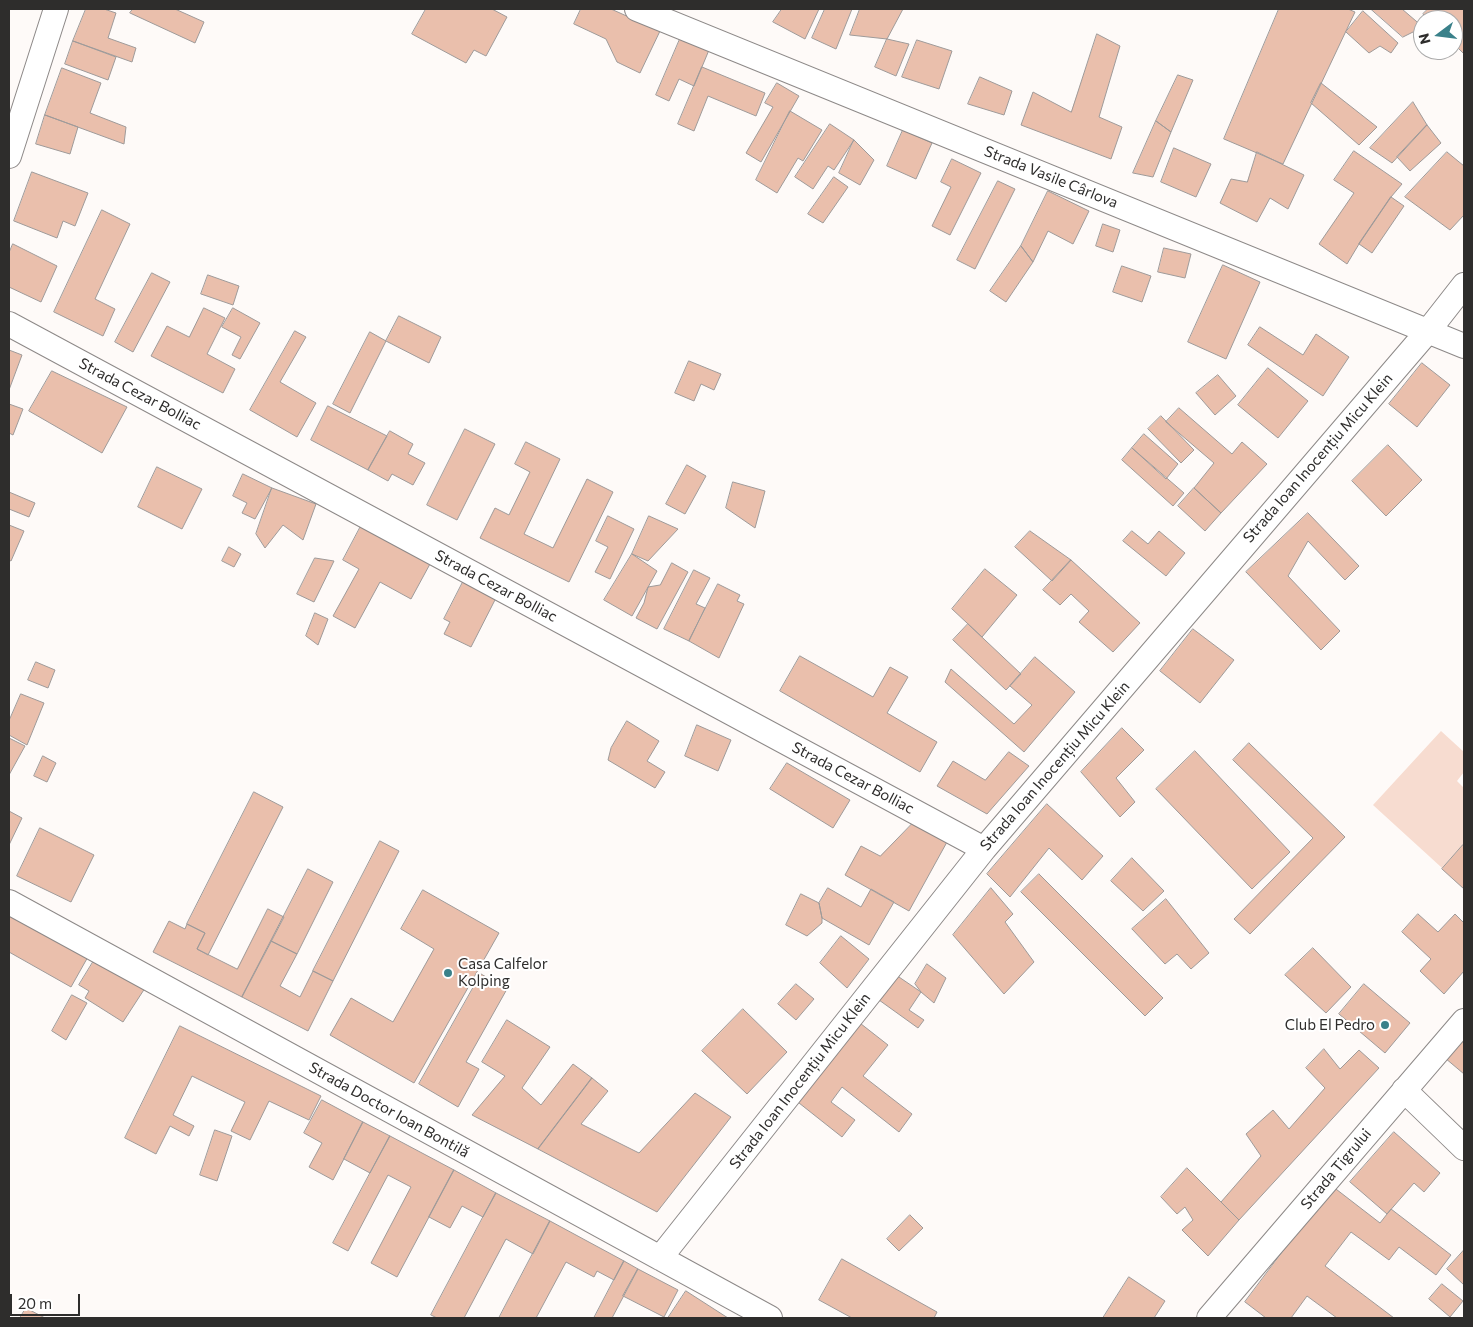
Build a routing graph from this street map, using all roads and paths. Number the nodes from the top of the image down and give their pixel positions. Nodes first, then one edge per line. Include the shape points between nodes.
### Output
1 (56, 9) edge
2 (637, 9) edge
3 (9, 156) edge
4 (1464, 285) edge
5 (9, 324) edge
6 (1428, 331) junction
7 (1464, 346) edge
8 (984, 848) junction
9 (9, 902) edge
10 (1464, 1021) edge
11 (1404, 1090) junction
12 (1464, 1148) edge
13 (660, 1258) junction
14 (770, 1318) edge
15 (1209, 1318) edge

1 - 3 street
2 - 6 street, Strada Vasile Cârlova
4 - 6 street, Strada Ioan Inocențiu Micu Klein
5 - 8 street, Strada Cezar Bolliac
6 - 7 street, Strada Vasile Cârlova
6 - 8 street, Strada Ioan Inocențiu Micu Klein
8 - 13 street, Strada Ioan Inocențiu Micu Klein
9 - 13 street, Strada Doctor Ioan Bontilă
10 - 11 street, Strada Tigrului
11 - 12 street
11 - 15 street, Strada Tigrului
13 - 14 street, Strada Doctor Ioan Bontilă

